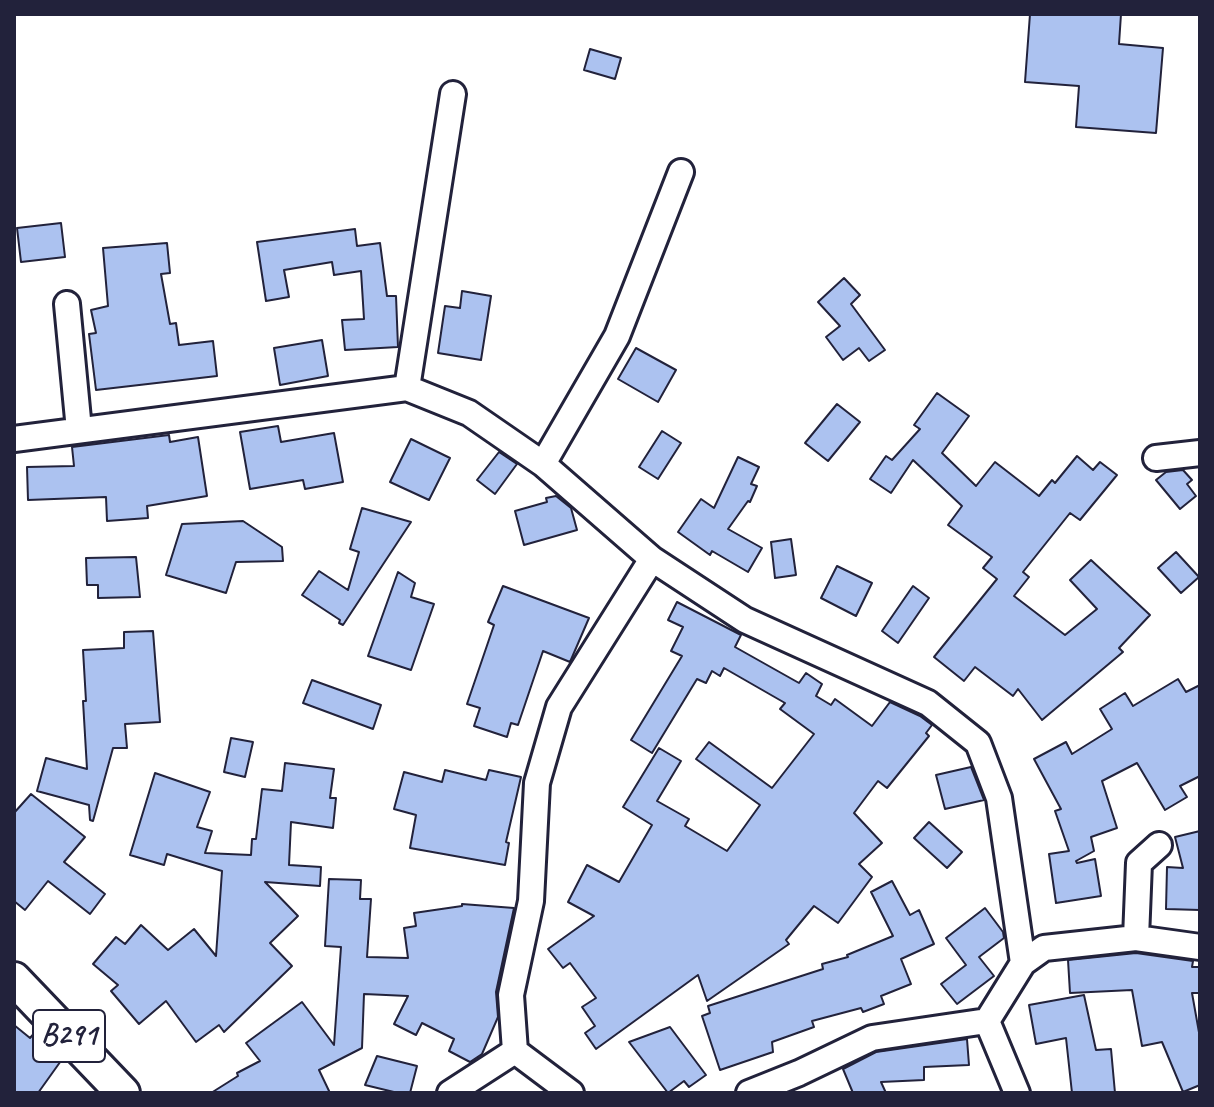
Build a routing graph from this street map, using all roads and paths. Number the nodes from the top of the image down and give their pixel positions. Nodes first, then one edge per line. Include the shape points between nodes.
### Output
1 (453, 94) dead end
2 (681, 172) dead end
3 (67, 304) dead end
4 (407, 388) junction
5 (79, 430) junction
6 (14, 439) edge
7 (1200, 453) edge
8 (1156, 458) dead end
9 (543, 464) junction
10 (652, 559) junction
11 (1159, 845) dead end
12 (1136, 938) junction
13 (1194, 948) edge
14 (1023, 963) junction
15 (14, 979) edge
16 (987, 1021) junction
17 (515, 1051) junction
18 (803, 1083) edge
19 (123, 1093) edge
20 (450, 1093) edge
21 (571, 1093) edge
22 (749, 1093) edge
23 (1017, 1093) edge

1 - 4 street
2 - 9 street via 617,336
3 - 5 street
4 - 5 street
4 - 9 street via 469,413
5 - 6 street
7 - 8 street
9 - 10 street
10 - 14 street via 745,620 928,703 978,743 999,798
10 - 17 street via 559,707 537,783 531,901 511,995
11 - 12 street via 1139,863
12 - 13 street
12 - 14 street via 1044,948
14 - 16 street
15 - 19 main road, B291
16 - 18 street via 872,1038
16 - 23 street
17 - 20 street
17 - 21 street
18 - 22 street

